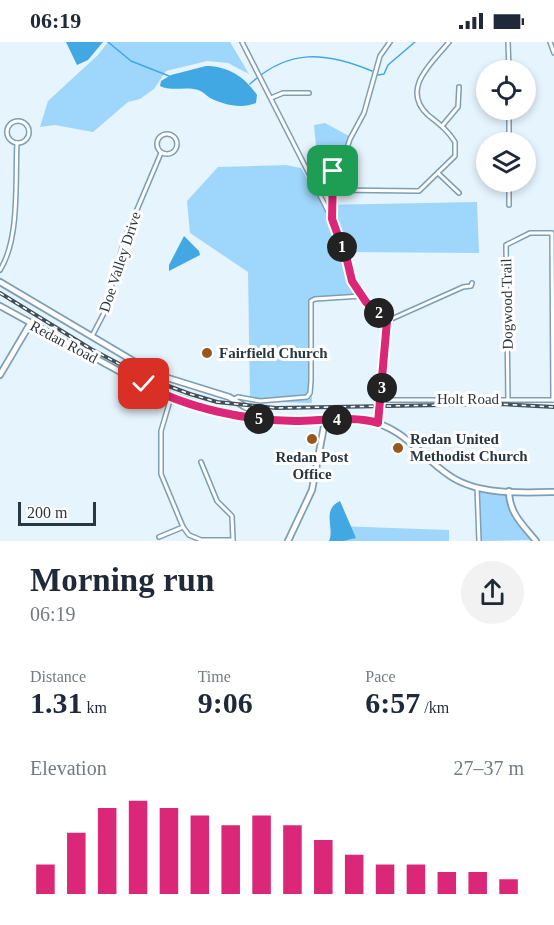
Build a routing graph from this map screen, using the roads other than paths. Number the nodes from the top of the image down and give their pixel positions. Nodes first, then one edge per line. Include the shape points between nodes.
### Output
1 (242, 42) edge
2 (390, 42) edge
3 (449, 42) edge
4 (508, 42) edge
5 (550, 42) edge
6 (554, 52) edge
7 (509, 60) edge
8 (459, 87) dead end
9 (309, 93) dead end
10 (271, 98) junction
11 (442, 126) junction
12 (17, 143) junction
13 (161, 153) junction
14 (439, 174) junction
15 (332, 190) junction
16 (509, 192) edge
17 (319, 193) junction
18 (459, 193) dead end
19 (509, 205) dead end
20 (332, 219) junction
21 (0, 270) edge
22 (0, 282) edge
23 (472, 283) dead end
24 (362, 296) junction
25 (0, 306) edge
26 (387, 321) junction
27 (30, 324) junction
28 (92, 338) junction
29 (0, 375) edge
30 (171, 396) junction
31 (233, 399) junction
32 (508, 399) junction
33 (381, 400) junction
34 (554, 400) edge
35 (265, 420) junction
36 (325, 421) junction
37 (378, 423) junction
38 (201, 462) dead end
39 (477, 487) junction
40 (509, 491) junction
41 (554, 492) edge
42 (183, 527) junction
43 (159, 537) dead end
44 (234, 541) edge
45 (288, 541) edge
46 (478, 541) edge
47 (536, 541) edge

1 - 10 street
2 - 15 street via 380,57 364,112 333,171
3 - 11 street via 419,79 417,91 423,110
4 - 7 street
5 - 6 street
8 - 11 street via 458,107
9 - 10 street via 283,93
10 - 17 street
11 - 14 street via 455,142 456,152
12 - 12 street via 27,139 28,134 27,125 20,121 10,123 7,130
12 - 21 street via 12,240
13 - 13 street, Doe Valley Drive via 168,154 177,148 173,136 163,134 158,138 156,145
13 - 28 street, Doe Valley Drive via 125,237 104,313
14 - 15 street via 415,192
14 - 18 street
15 - 17 street
15 - 20 street
16 - 19 street
17 - 20 street
20 - 24 street via 352,281
22 - 28 main road
23 - 26 street
24 - 26 street
24 - 31 street via 311,301 311,381 307,397
25 - 27 main road, Redan Road
26 - 33 street
27 - 29 main road
27 - 30 main road, Redan Road
28 - 31 main road via 154,372
30 - 35 main road, Redan Road via 234,416
30 - 42 street via 161,431 160,466
31 - 35 main road
32 - 33 street, Holt Road
32 - 34 street, Holt Road
32 - 34 street, Dogwood Trail via 506,245 530,233 552,233
33 - 37 street
35 - 36 main road, Redan Road
36 - 37 main road, Redan Road
36 - 45 main road via 312,490
37 - 39 main road via 397,431 451,476
38 - 44 street via 217,501 232,516
39 - 40 main road
39 - 46 street
40 - 41 main road
40 - 47 main road via 514,515
42 - 43 street
42 - 44 street via 201,540

